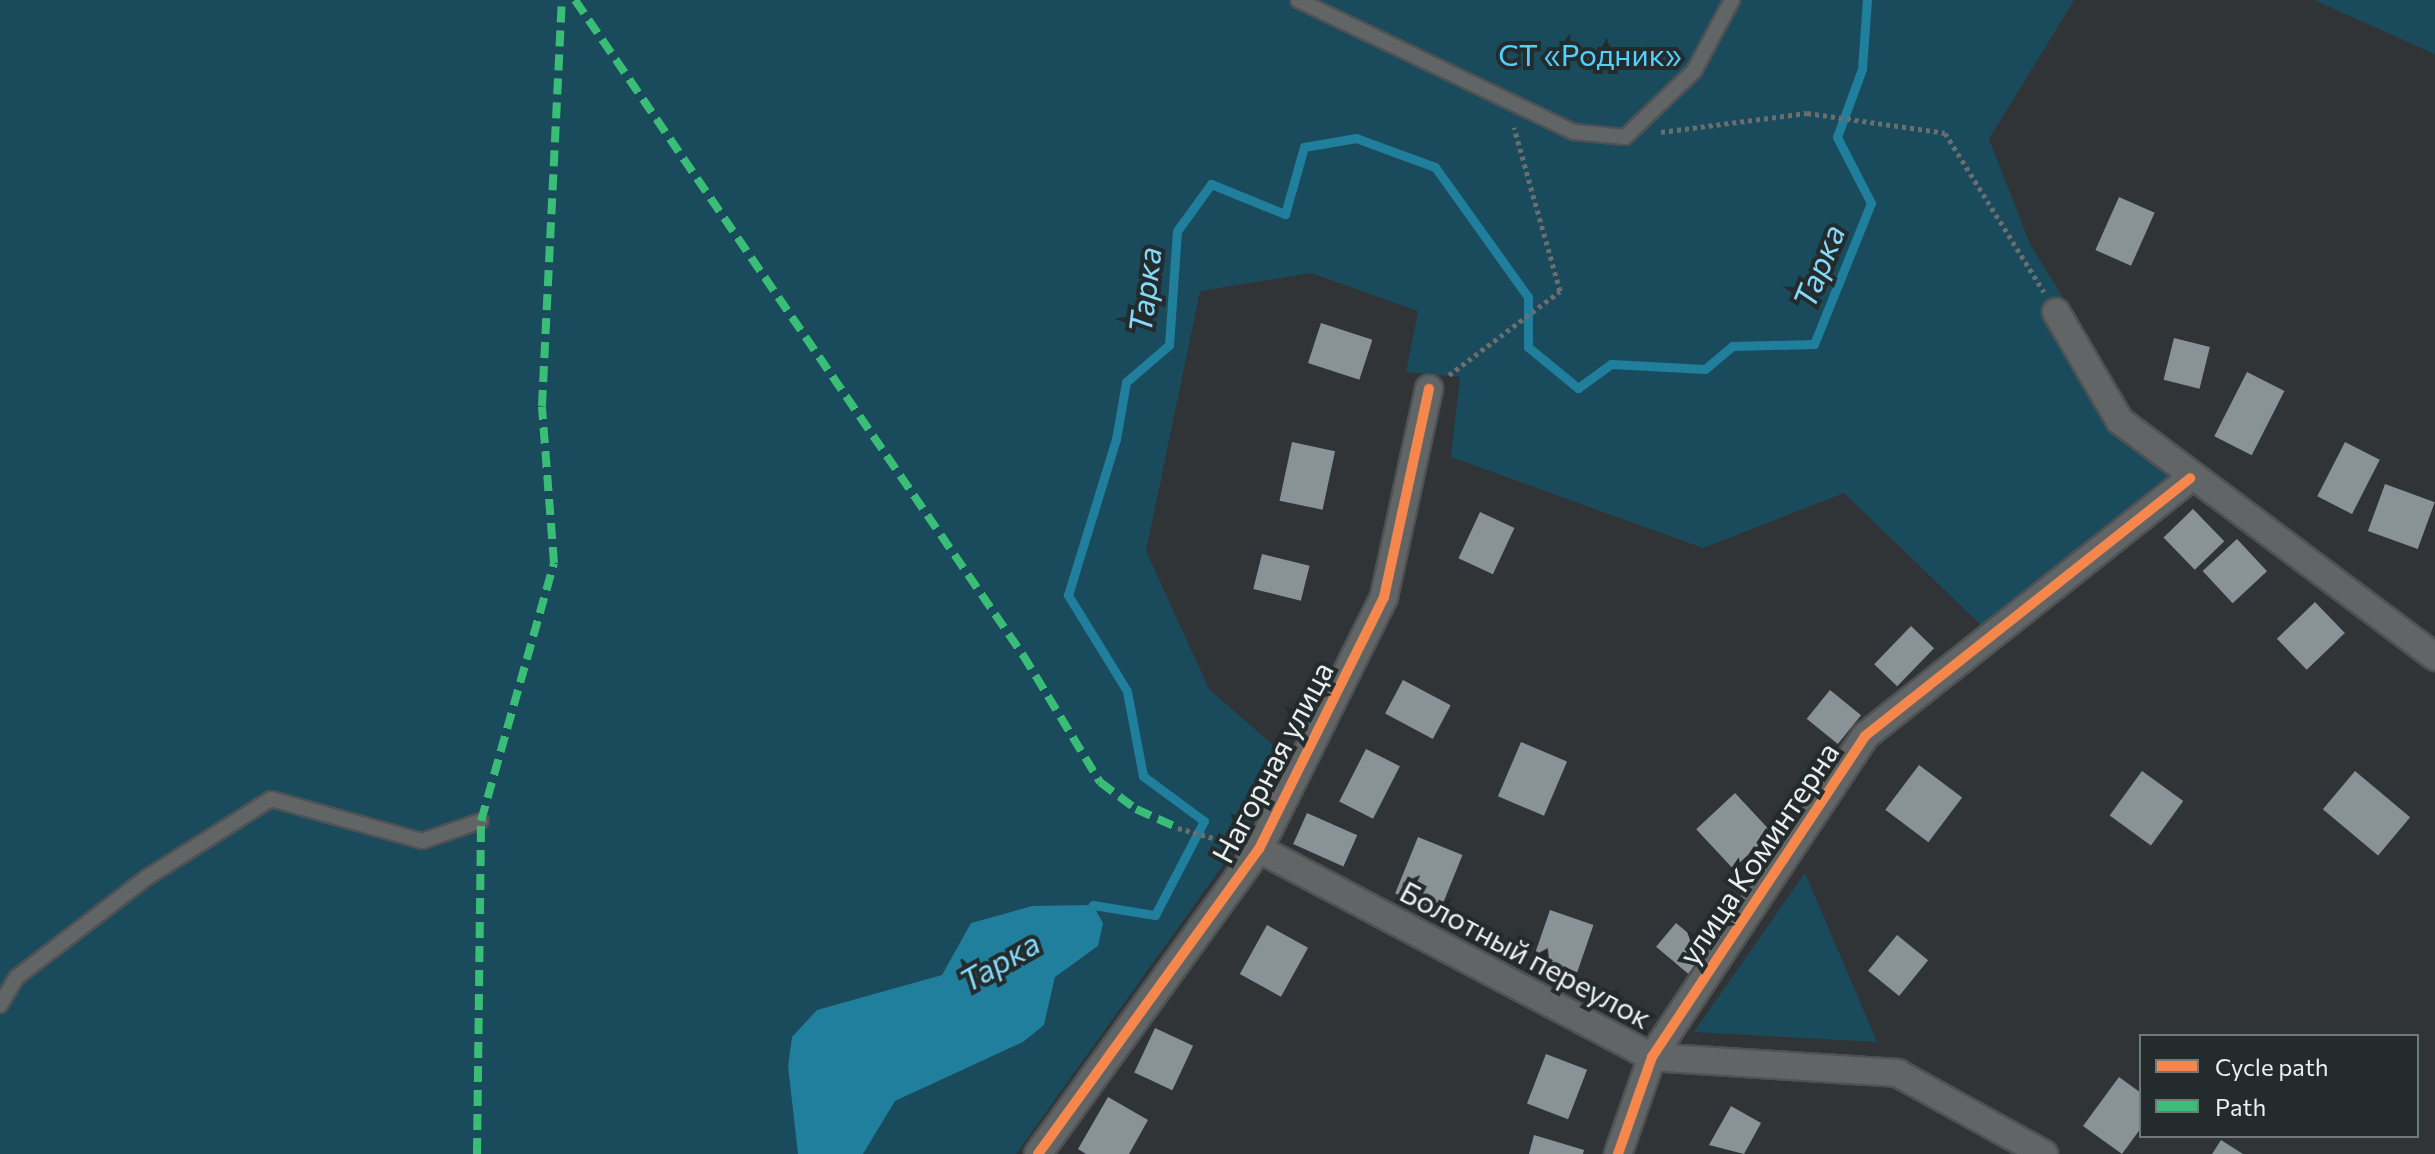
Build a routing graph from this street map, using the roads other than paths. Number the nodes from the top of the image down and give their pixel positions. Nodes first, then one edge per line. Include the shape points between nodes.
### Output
1 (1298, 0) edge
2 (1732, 0) edge
3 (2056, 312) road end
4 (1429, 389) dead end
5 (2190, 478) junction
6 (2435, 657) edge
7 (481, 821) dead end
8 (1259, 849) junction
9 (0, 1005) edge
10 (1652, 1057) junction
11 (1038, 1154) edge
12 (1618, 1154) edge
13 (2044, 1154) edge

1 - 2 lane via 1574,132 1625,137 1694,71
3 - 5 street via 2120,421
4 - 8 street, Нагорная улица via 1384,597
5 - 6 street
5 - 10 street, улица Коминтерна via 1865,736
7 - 9 lane via 422,841 271,799 146,878 17,977
8 - 10 street, Болотный переулок
8 - 11 street, Нагорная улица
10 - 12 street, улица Коминтерна
10 - 13 street, Болотный переулок via 1897,1073

